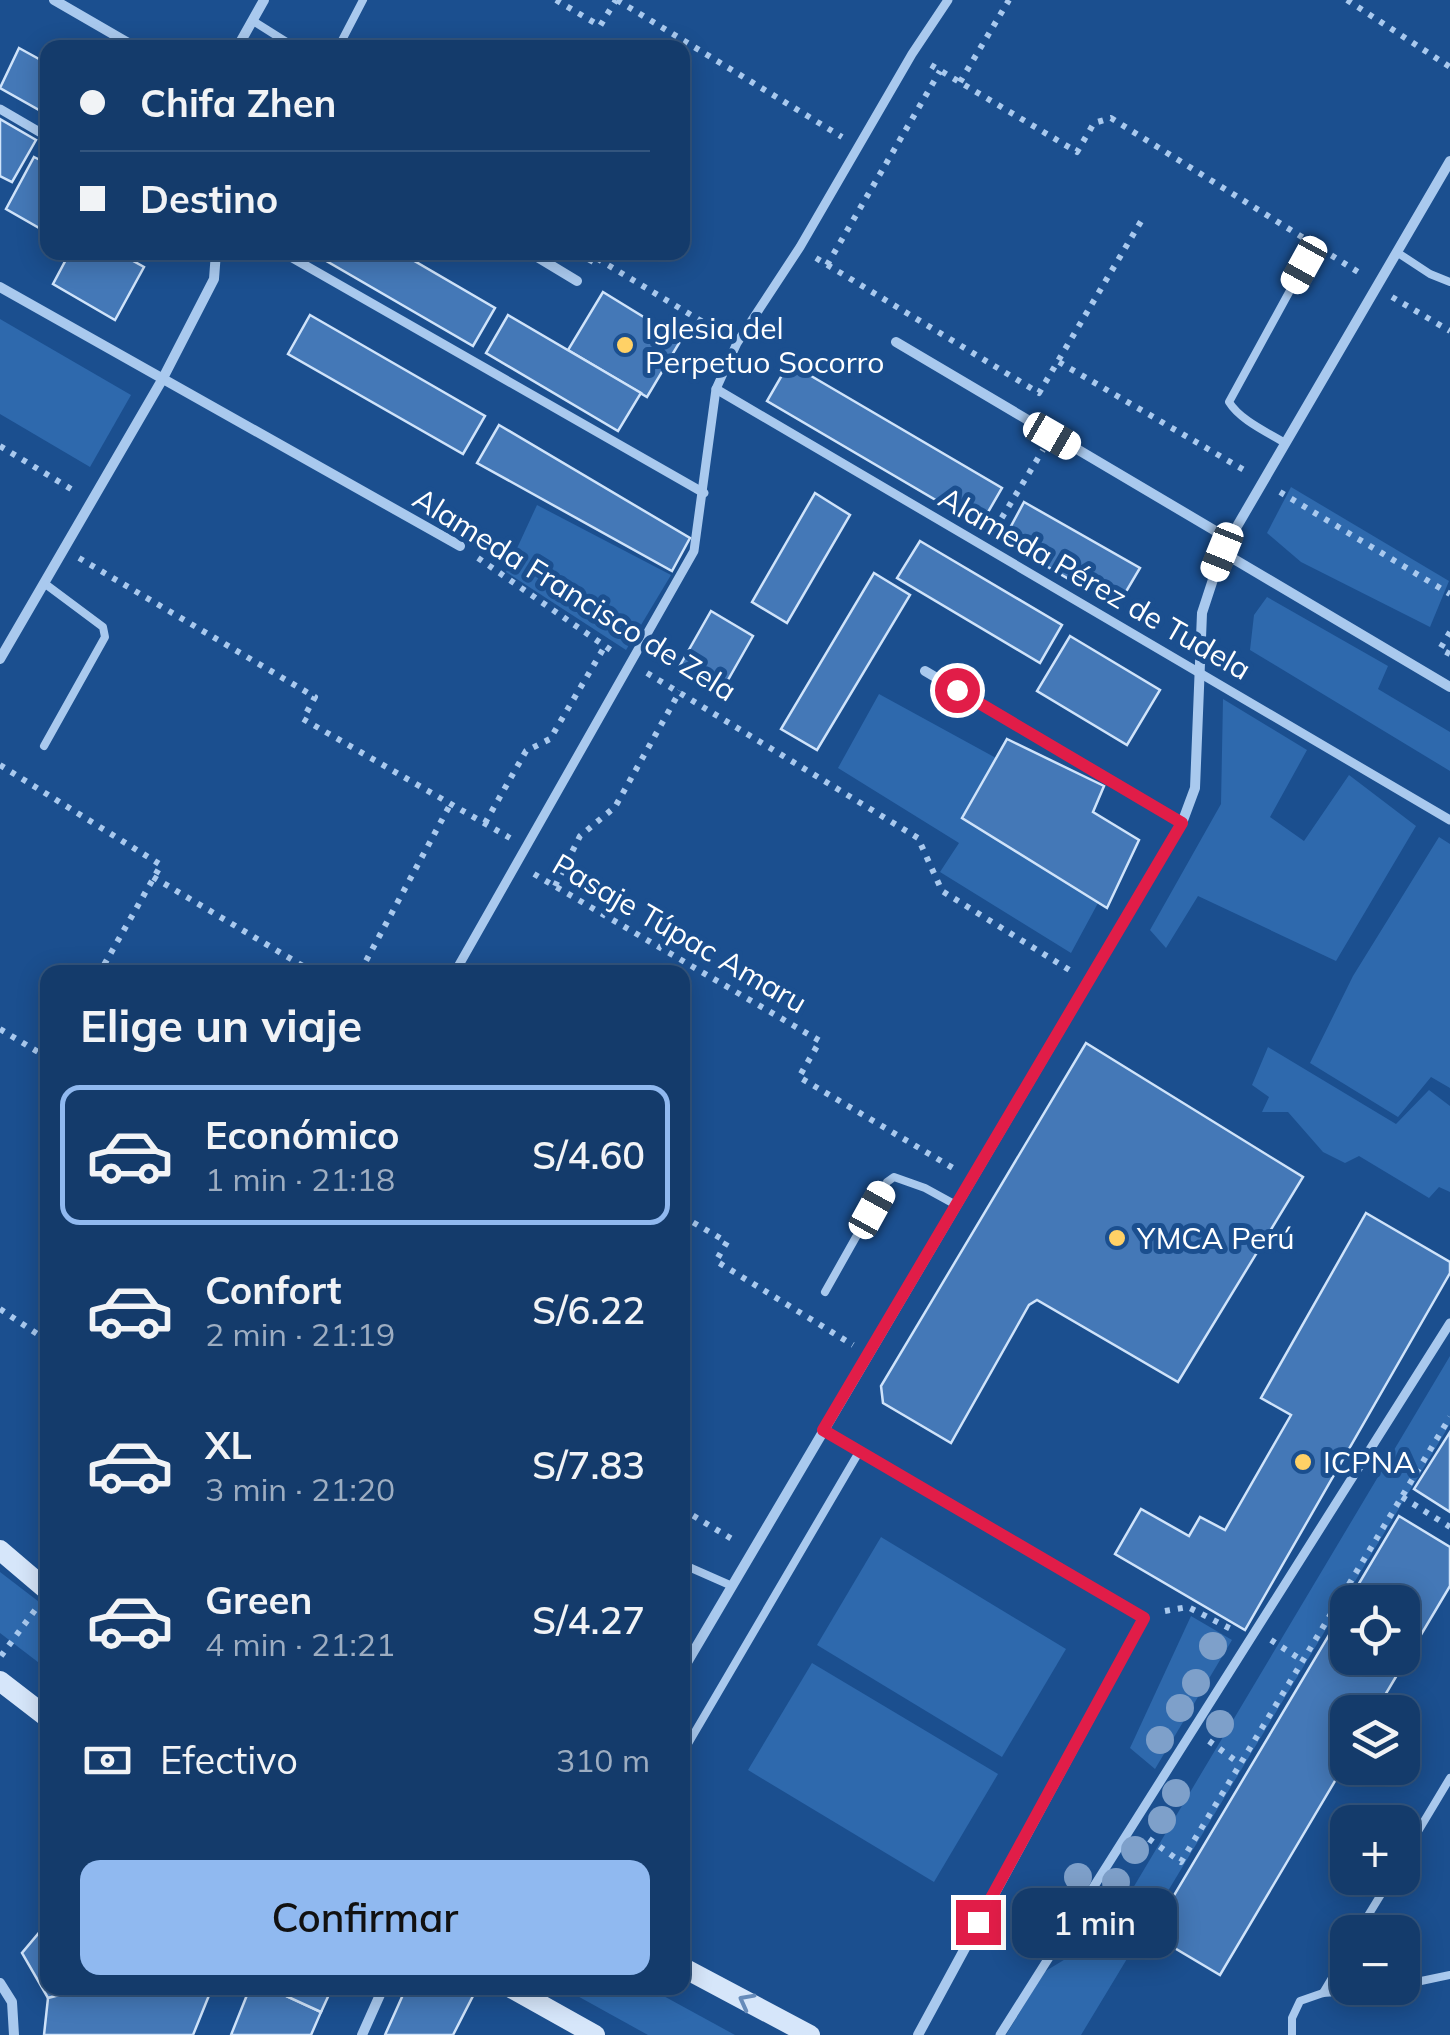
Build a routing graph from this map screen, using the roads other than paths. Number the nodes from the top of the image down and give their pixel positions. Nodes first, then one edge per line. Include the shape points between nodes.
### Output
1 (54, 0) edge
2 (264, 0) edge
3 (363, 0) edge
4 (948, 0) edge
5 (253, 20) junction
6 (122, 40) edge
7 (242, 40) edge
8 (284, 40) edge
9 (342, 40) edge
10 (0, 109) edge
11 (40, 132) edge
12 (1450, 161) edge
13 (1398, 253) junction
14 (215, 260) edge
15 (296, 260) edge
16 (543, 260) edge
17 (1304, 265) dead end
18 (577, 280) road end
19 (1450, 282) edge
20 (0, 287) edge
21 (896, 342) dead end
22 (162, 380) junction
23 (716, 389) junction
24 (1285, 442) junction
25 (704, 492) junction
26 (1229, 539) junction
27 (460, 546) road end
28 (1222, 552) junction
29 (44, 584) junction
30 (0, 659) edge
31 (925, 671) dead end
32 (1198, 673) junction
33 (1450, 687) edge
34 (44, 746) dead end
35 (1450, 820) edge
36 (1182, 823) junction
37 (459, 965) edge
38 (956, 1205) junction
39 (825, 1292) dead end
40 (1450, 1323) edge
41 (823, 1430) junction
42 (859, 1452) junction
43 (0, 1550) edge
44 (690, 1568) edge
45 (732, 1586) junction
46 (40, 1595) edge
47 (690, 1657) edge
48 (0, 1681) edge
49 (40, 1712) edge
50 (690, 1740) edge
51 (1450, 1778) edge
52 (1420, 1828) edge
53 (690, 1971) edge
54 (1450, 1976) edge
55 (1330, 1980) edge
56 (1420, 1982) edge
57 (0, 1984) edge
58 (1330, 1992) edge
59 (1322, 1993) junction
60 (380, 1995) edge
61 (524, 1995) edge
62 (14, 2035) edge
63 (362, 2035) edge
64 (595, 2035) edge
65 (810, 2035) edge
66 (918, 2035) edge
67 (1000, 2035) edge
68 (1292, 2035) edge

1 - 6 street
2 - 5 street
3 - 9 lane
4 - 23 street via 737,342
5 - 7 street
5 - 8 lane
10 - 11 street
12 - 13 street
13 - 19 lane
13 - 24 street
14 - 22 street via 214,279
15 - 25 street
16 - 18 street
17 - 24 lane via 1230,396 1231,407
20 - 22 street, Alameda Francisco de Zela
21 - 26 street
22 - 27 street, Alameda Francisco de Zela
22 - 29 street
23 - 25 street
23 - 32 street, Alameda Pérez de Tudela
24 - 26 street
25 - 37 street via 694,551
26 - 28 street
28 - 32 street via 1202,613
28 - 33 street
29 - 30 street
29 - 34 lane via 104,628
31 - 36 street
32 - 35 street, Alameda Pérez de Tudela
32 - 36 street via 1195,788
36 - 38 street
38 - 39 lane via 894,1177
38 - 41 street
40 - 67 street
41 - 42 street
41 - 45 street
42 - 50 lane
42 - 66 street via 1144,1618
43 - 46 main road
44 - 45 lane
45 - 47 street
48 - 49 main road
51 - 52 lane
65 -> 53 main road
54 - 56 lane
55 - 59 lane
57 - 62 street via 12,2002
58 - 59 lane
59 - 68 lane via 1300,2000
60 - 63 street
61 - 64 main road

